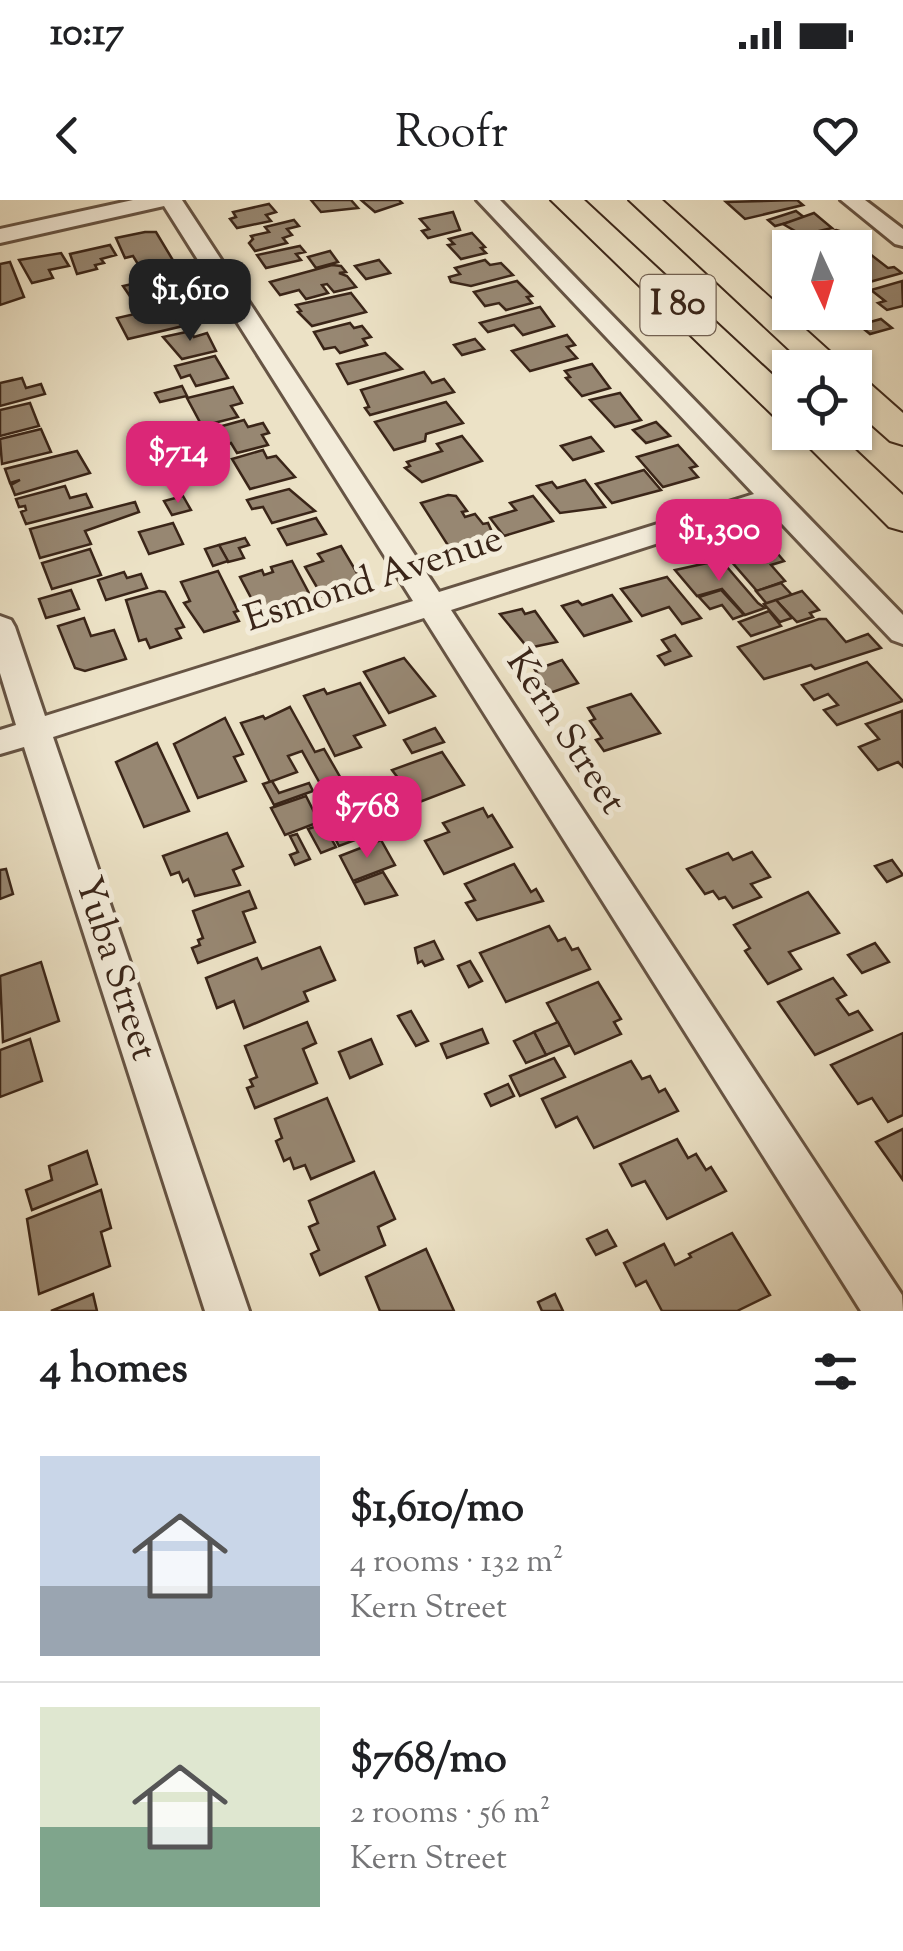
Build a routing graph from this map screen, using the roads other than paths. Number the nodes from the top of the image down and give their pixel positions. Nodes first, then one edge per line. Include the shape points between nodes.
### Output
1 (162, 200) edge
2 (171, 200) edge
3 (488, 200) edge
4 (566, 200) edge
5 (644, 200) edge
6 (852, 200) edge
7 (0, 236) edge
8 (903, 239) edge
9 (810, 350) edge
10 (772, 394) edge
11 (872, 405) edge
12 (903, 433) edge
13 (832, 450) edge
14 (773, 497) junction
15 (903, 518) edge
16 (434, 604) junction
17 (0, 628) edge
18 (903, 633) edge
19 (17, 736) edge
20 (227, 1311) edge
21 (886, 1311) edge

1 - 7 street
2 - 16 street, Kern Street
3 - 14 street
4 - 10 highway, I 80
5 - 9 highway, I 80
6 - 8 street
11 - 12 highway
13 - 15 highway
14 - 16 street, Esmond Avenue
14 - 18 street
16 - 19 street, Esmond Avenue
16 - 21 street, Kern Street
17 - 19 street, Yuba Street
19 - 20 street, Yuba Street

